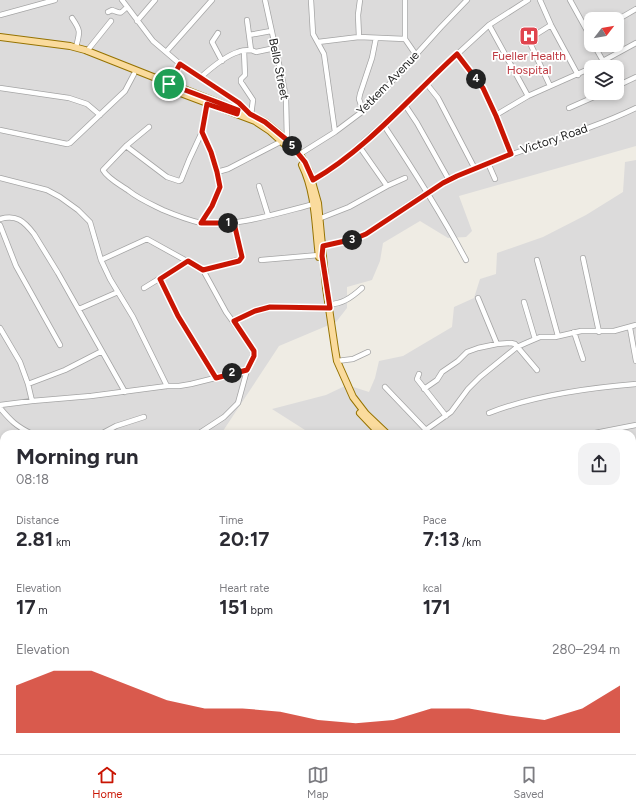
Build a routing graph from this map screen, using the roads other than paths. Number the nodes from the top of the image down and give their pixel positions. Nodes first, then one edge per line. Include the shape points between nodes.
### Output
1 (55, 0) edge
2 (122, 0) edge
3 (155, 0) edge
4 (212, 0) edge
5 (265, 0) edge
6 (311, 0) edge
7 (360, 0) edge
8 (405, 0) edge
9 (467, 0) edge
10 (528, 0) edge
11 (540, 0) edge
12 (570, 0) edge
13 (127, 8) junction
14 (636, 9) edge
15 (108, 12) dead end
16 (0, 15) edge
17 (624, 16) edge
18 (72, 18) dead end
19 (247, 20) dead end
20 (137, 21) junction
21 (111, 22) dead end
22 (584, 24) edge
23 (489, 25) junction
24 (551, 25) junction
25 (271, 31) junction
26 (218, 33) dead end
27 (249, 35) junction
28 (0, 37) edge
29 (360, 37) junction
30 (376, 38) junction
31 (405, 39) junction
32 (0, 41) edge
33 (15, 41) junction
34 (318, 42) junction
35 (636, 43) edge
36 (76, 47) junction
37 (275, 48) junction
38 (251, 50) junction
39 (87, 51) junction
40 (244, 51) junction
41 (166, 52) junction
42 (457, 54) junction
43 (416, 55) junction
44 (606, 60) edge
45 (222, 61) junction
46 (180, 64) junction
47 (584, 72) edge
48 (134, 74) junction
49 (578, 75) junction
50 (201, 77) junction
51 (636, 77) edge
52 (426, 83) junction
53 (624, 83) edge
54 (169, 84) junction
55 (550, 86) junction
56 (0, 88) edge
57 (528, 96) junction
58 (229, 97) junction
59 (587, 100) edge
60 (207, 104) junction
61 (405, 105) junction
62 (569, 108) dead end
63 (636, 108) edge
64 (363, 111) junction
65 (237, 112) junction
66 (250, 115) junction
67 (100, 116) junction
68 (496, 116) junction
69 (383, 124) junction
70 (149, 127) dead end
71 (0, 130) edge
72 (202, 132) junction
73 (335, 132) junction
74 (285, 140) junction
75 (126, 146) junction
76 (360, 146) junction
77 (300, 154) junction
78 (511, 154) junction
79 (488, 163) junction
80 (475, 169) junction
81 (217, 172) junction
82 (0, 178) edge
83 (405, 178) dead end
84 (313, 180) junction
85 (449, 180) junction
86 (495, 180) dead end
87 (259, 186) dead end
88 (387, 186) junction
89 (428, 192) junction
90 (314, 204) junction
91 (268, 215) junction
92 (321, 218) junction
93 (0, 219) edge
94 (201, 223) junction
95 (234, 223) junction
96 (0, 225) edge
97 (323, 246) junction
98 (319, 255) junction
99 (583, 258) dead end
100 (101, 260) junction
101 (261, 260) dead end
102 (466, 260) dead end
103 (537, 260) dead end
104 (188, 261) junction
105 (203, 270) junction
106 (160, 279) junction
107 (144, 288) dead end
108 (362, 288) dead end
109 (118, 292) junction
110 (478, 298) dead end
111 (524, 302) dead end
112 (327, 306) junction
113 (79, 309) junction
114 (234, 321) junction
115 (636, 326) edge
116 (0, 328) edge
117 (630, 328) junction
118 (574, 332) junction
119 (599, 332) junction
120 (558, 336) junction
121 (535, 339) junction
122 (498, 344) junction
123 (60, 345) dead end
124 (517, 347) junction
125 (102, 350) junction
126 (368, 352) dead end
127 (336, 359) junction
128 (583, 359) dead end
129 (636, 361) edge
130 (247, 370) junction
131 (537, 370) dead end
132 (419, 374) dead end
133 (216, 378) junction
134 (28, 384) junction
135 (636, 384) edge
136 (167, 386) junction
137 (385, 386) dead end
138 (424, 389) junction
139 (125, 392) junction
140 (32, 401) junction
141 (0, 406) edge
142 (489, 413) dead end
143 (446, 416) junction
144 (144, 417) dead end
145 (636, 425) edge
146 (23, 430) edge
147 (108, 430) edge
148 (204, 430) edge
149 (374, 430) edge
150 (383, 430) edge
151 (426, 430) joint
152 (610, 430) edge

1 - 16 street
2 - 13 street
3 - 20 street
4 - 41 street
5 - 25 street, Bello Street
6 - 34 street via 313,34
7 - 29 street
8 - 31 street
9 - 43 street, Yetkem Avenue
10 - 23 street
11 - 24 street
12 - 22 street
13 - 15 street via 121,13 112,10
13 - 20 street
14 - 17 street
18 - 36 street via 80,33
19 - 27 street
20 - 41 street
21 - 39 street
23 - 42 street
23 - 57 street
24 - 49 street
24 - 55 street via 532,37 530,42
25 - 27 street
25 - 37 street, Bello Street
26 - 45 street via 212,42
27 - 38 street
28 - 33 main road
29 - 30 street
29 - 34 street
30 - 31 street
30 - 64 street via 359,99
31 - 43 street
32 - 33 main road
33 - 36 main road
33 - 48 main road via 76,51
34 - 73 street via 324,54
35 - 44 street
36 - 39 main road
37 - 38 street via 256,52
37 - 74 street, Bello Street via 286,99
38 - 40 street
39 - 54 main road
40 - 45 street via 239,51
40 - 66 street via 245,75 241,79 253,100
41 - 46 street
42 - 52 street
42 - 68 street via 483,88
43 - 64 street, Yetkem Avenue
45 - 50 street
46 - 50 street
46 - 54 street
47 - 49 street
48 - 60 main road
48 - 67 street via 125,91
49 - 55 street
50 - 58 street
51 - 53 street
52 - 61 street
52 - 80 street via 438,98
54 - 65 main road
55 - 57 street
56 - 67 street via 69,98 87,104
57 - 68 street
58 - 65 street
58 - 66 street
59 - 62 street
60 - 65 main road
60 - 72 street
61 - 69 street
61 - 85 street
63 - 78 street, Victory Road via 570,135
64 - 73 street, Yetkem Avenue
65 - 66 main road
65 - 74 main road
66 - 74 main road via 265,122
67 - 71 street via 68,144
68 - 78 street
69 - 76 street
69 - 89 street
70 - 75 street
72 - 75 street via 180,182 166,177
72 - 81 street
73 - 77 street, Yetkem Avenue
74 - 77 main road
74 - 81 street
74 - 90 main road via 302,164
75 - 94 street via 104,168 104,173 142,201
76 - 84 street
76 - 88 street
77 - 84 main road
78 - 79 street, Victory Road
79 - 80 street, Victory Road
79 - 86 street
80 - 85 street, Victory Road
81 - 94 street via 219,191
82 - 100 street via 47,190 78,210 90,222
83 - 88 street
84 - 92 main road
85 - 89 street, Victory Road
87 - 91 street
88 - 92 street via 349,207
89 - 97 street, Victory Road via 366,234
89 - 102 street
90 - 91 street
90 - 98 main road
91 - 95 street
92 - 97 main road
93 - 113 street via 13,217 23,221 52,262
94 - 95 street
95 - 105 street via 241,259
96 - 123 street via 16,266
97 - 112 main road
98 - 101 street
98 - 112 main road
99 - 119 street
100 - 104 street via 147,239
100 - 109 street
103 - 120 street
104 - 105 street
104 - 106 street
105 - 114 street via 226,312
106 - 107 street
106 - 133 street via 178,316
108 - 112 street via 353,297 339,304
109 - 113 street
109 - 136 street via 133,316
110 - 122 street
111 - 121 street
112 - 114 street via 312,309 270,307 259,309
112 - 127 main road
113 - 125 street
114 - 130 street via 254,353
115 - 117 street
116 - 134 street via 20,362
117 - 119 street
117 - 129 street
118 - 119 street
118 - 120 street
118 - 128 street
120 - 121 street
121 - 124 street
122 - 124 street via 512,343
122 - 138 street via 467,352 442,372 440,378
124 - 131 street
124 - 143 street via 480,377
125 - 134 street via 65,370
125 - 139 street
126 - 127 street via 353,359
127 - 149 main road via 350,400
127 - 150 main road via 353,397
130 - 133 street
130 - 148 street via 238,403 224,417
132 - 138 street via 417,379
133 - 136 street via 180,386
134 - 140 street
135 - 142 street via 601,387 550,397
136 - 139 street
137 - 151 street
138 - 143 street
139 - 140 street
140 - 141 street
141 - 146 street via 12,423
143 - 151 street
144 - 147 street
145 - 152 street

